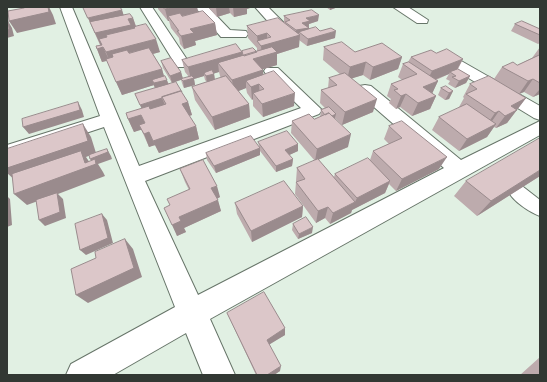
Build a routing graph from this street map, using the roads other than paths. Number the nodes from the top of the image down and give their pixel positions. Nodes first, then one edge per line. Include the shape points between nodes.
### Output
1 (146, 7) edge
2 (201, 7) edge
3 (261, 7) edge
4 (399, 7) edge
5 (73, 12) edge
6 (422, 20) dead end
7 (277, 23) edge
8 (241, 34) dead end
9 (444, 57) edge
10 (182, 64) edge
11 (272, 71) edge
12 (365, 90) edge
13 (540, 114) edge
14 (110, 119) junction
15 (540, 127) edge
16 (7, 152) edge
17 (475, 167) junction
18 (133, 177) junction
19 (516, 191) edge
20 (540, 210) edge
21 (193, 313) junction
22 (82, 375) edge
23 (219, 375) edge

1 - 10 street
2 - 8 street via 226,34
3 - 7 street
4 - 6 street
5 - 14 street
9 - 13 street
11 - 18 street via 313,110
12 - 17 street
14 - 16 street
14 - 18 street
15 - 17 street
17 - 21 street
18 - 21 street
19 - 20 lane
21 - 22 street
21 - 23 street

